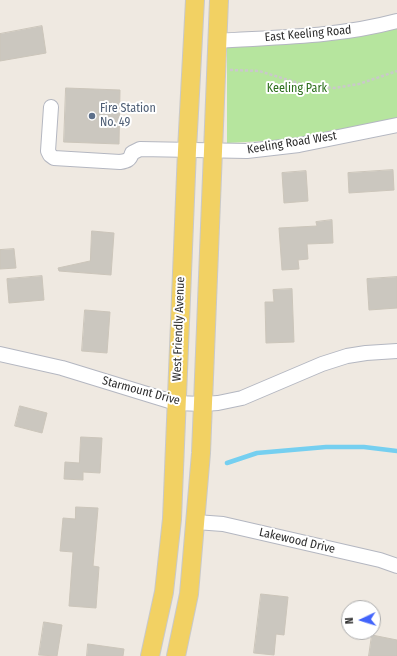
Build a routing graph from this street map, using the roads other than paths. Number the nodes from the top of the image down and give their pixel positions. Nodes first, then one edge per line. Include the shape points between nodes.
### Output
1 (195, 0) edge
2 (219, 0) edge
3 (397, 21) edge
4 (217, 41) junction
5 (51, 107) dead end
6 (397, 125) edge
7 (187, 150) junction
8 (213, 150) junction
9 (397, 351) edge
10 (0, 354) edge
11 (176, 402) junction
12 (203, 404) junction
13 (196, 522) junction
14 (397, 566) edge
15 (150, 656) edge
16 (176, 656) edge

1 - 7 main road, West Friendly Avenue
2 - 4 main road
3 - 4 street, East Keeling Road via 327,35
4 - 8 main road
5 - 7 street, Keeling Road West via 48,151 54,158 125,162 131,158 132,153 140,149
6 - 8 street, Keeling Road West via 299,145 248,151
7 - 8 street, Keeling Road West
7 - 11 main road, West Friendly Avenue
8 - 12 main road
9 - 12 street, Starmount Drive via 347,356 242,398
10 - 11 street, Starmount Drive via 62,368
11 - 12 street, Starmount Drive
11 - 15 main road, West Friendly Avenue via 172,519 164,592
12 - 13 main road
13 - 14 street, Lakewood Drive via 223,524
13 - 16 main road via 189,594

